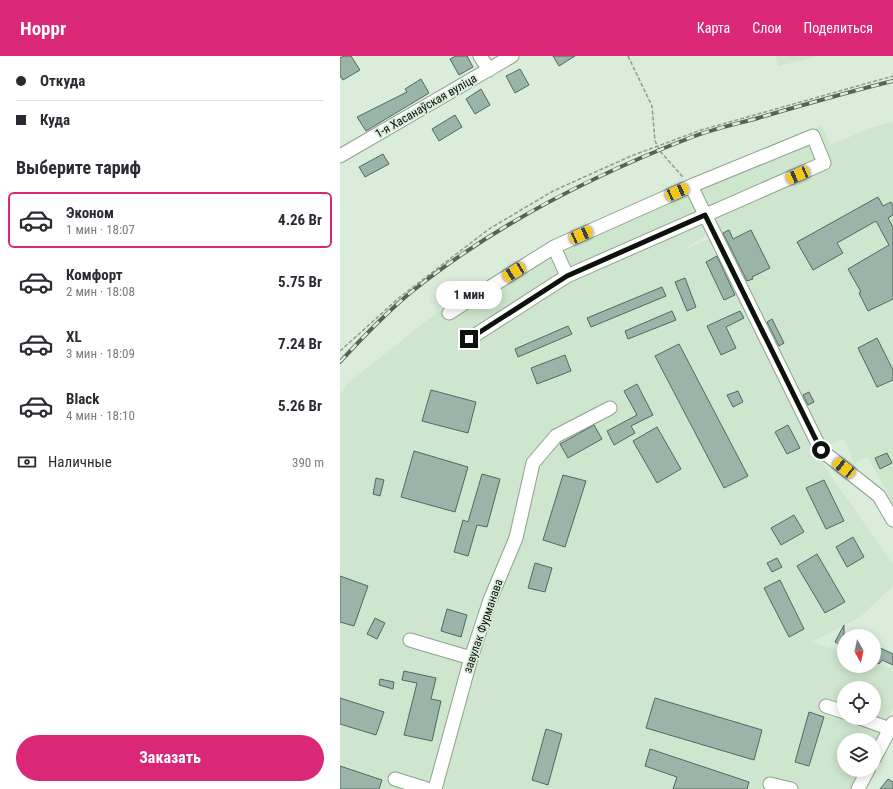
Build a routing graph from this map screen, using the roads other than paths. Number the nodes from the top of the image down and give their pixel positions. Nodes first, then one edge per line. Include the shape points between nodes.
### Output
1 (480, 56) edge
2 (512, 56) edge
3 (489, 70) junction
4 (340, 156) edge
5 (690, 186) junction
6 (705, 215) junction
7 (554, 247) junction
8 (567, 276) junction
9 (449, 313) dead end
10 (469, 339) dead end
11 (610, 408) dead end
12 (893, 520) edge
13 (410, 640) dead end
14 (471, 658) junction
15 (826, 706) dead end
16 (837, 710) edge
17 (881, 723) edge
18 (891, 726) edge
19 (888, 743) edge
20 (881, 751) edge
21 (864, 777) edge
22 (395, 779) dead end
23 (770, 784) dead end
24 (859, 788) edge
25 (427, 789) edge
26 (435, 789) edge
27 (791, 789) edge

1 - 3 street
2 - 3 street, 1-я Хасанаўская вуліца
3 - 4 street, 1-я Хасанаўская вуліца
5 - 6 street
5 - 6 street via 813,136 824,163
5 - 7 street
6 - 8 street
6 - 12 street via 821,450 879,496
7 - 8 street
7 - 9 street
8 - 10 street
11 - 14 street, завулак Фурманава via 556,436 533,463 516,538 490,600
13 - 14 street
14 - 26 street, завулак Фурманава
15 - 16 street
17 - 18 street
18 - 19 street
19 - 20 street
21 - 24 street
22 - 25 street
23 - 27 street

